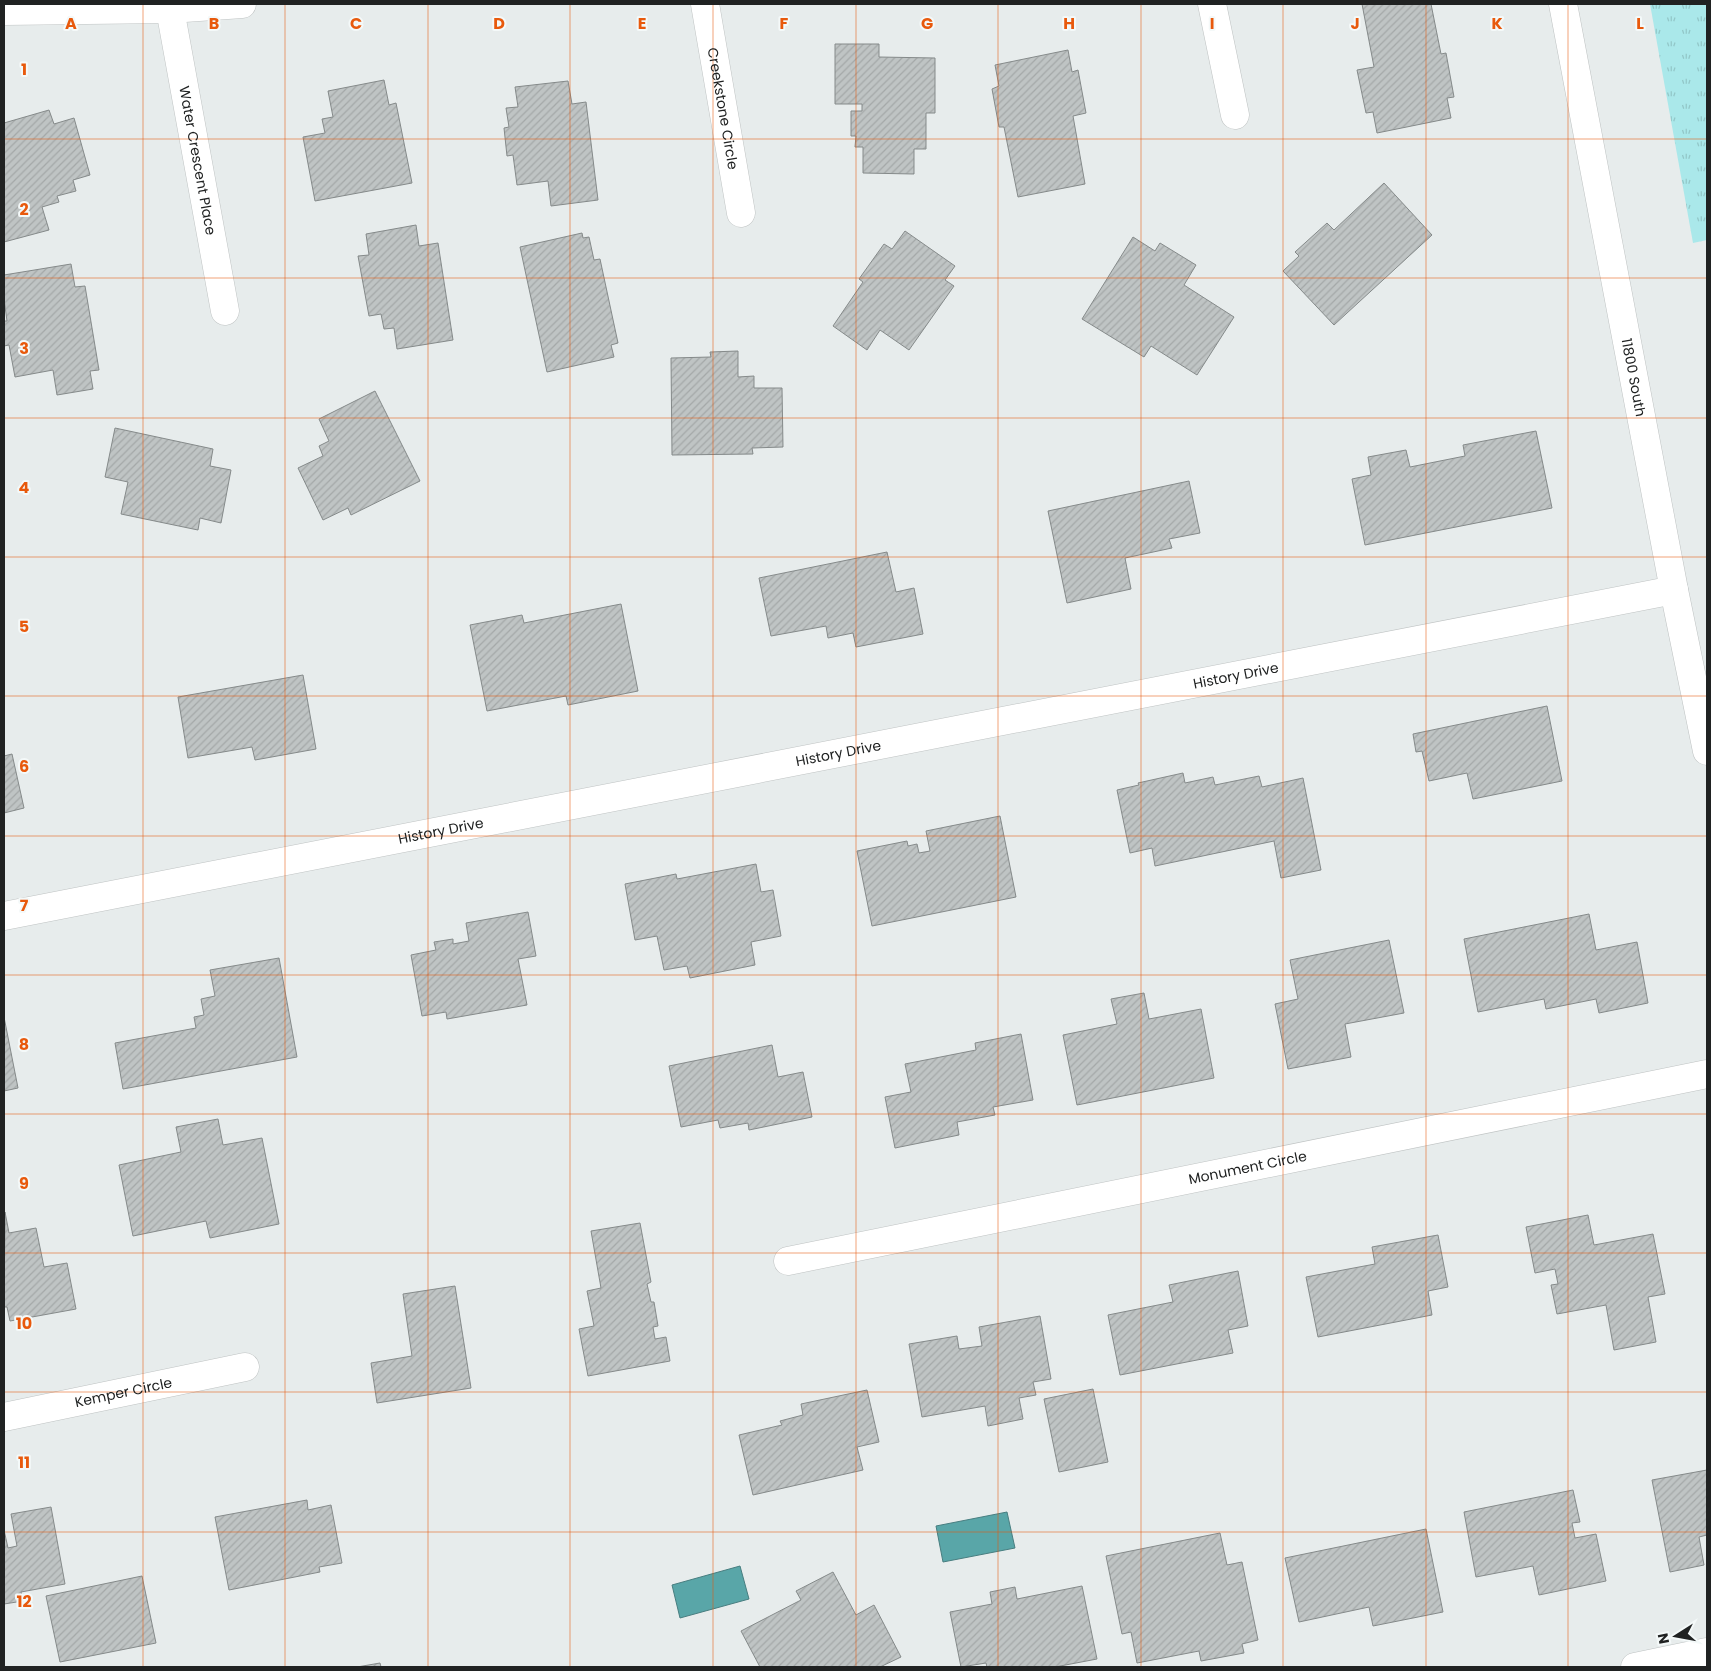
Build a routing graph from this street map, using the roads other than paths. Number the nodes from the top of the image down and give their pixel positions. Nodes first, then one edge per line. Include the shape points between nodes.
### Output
1 (242, 4) edge
2 (705, 4) edge
3 (1212, 4) edge
4 (1563, 4) edge
5 (170, 9) junction
6 (4, 11) edge
7 (1235, 115) dead end
8 (741, 213) dead end
9 (226, 311) dead end
10 (1674, 590) junction
11 (1707, 751) edge
12 (4, 916) edge
13 (1707, 1074) edge
14 (788, 1261) dead end
15 (245, 1367) dead end
16 (4, 1417) edge
17 (1707, 1652) edge
18 (1635, 1667) edge

1 - 5 street
2 - 8 street, Creekstone Circle
3 - 7 street
4 - 10 street, 11800 South
5 - 6 street
5 - 9 street, Water Crescent Place
10 - 11 street, 11800 South
10 - 12 street, History Drive
13 - 14 street, Monument Circle
15 - 16 street, Kemper Circle
17 - 18 street

